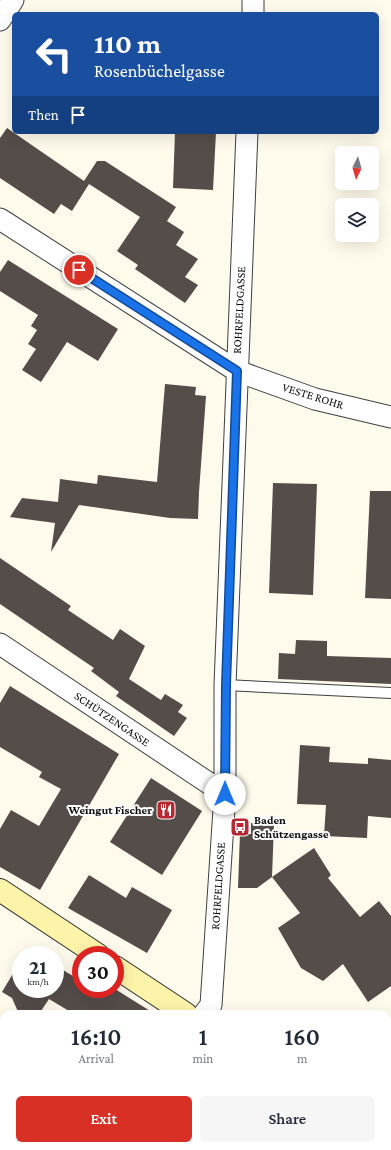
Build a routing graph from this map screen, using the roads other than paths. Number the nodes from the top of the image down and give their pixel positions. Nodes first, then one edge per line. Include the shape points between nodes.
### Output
1 (13, 0) edge
2 (253, 0) edge
3 (252, 12) edge
4 (0, 20) edge
5 (247, 134) edge
6 (0, 219) edge
7 (237, 371) junction
8 (391, 417) edge
9 (0, 644) edge
10 (226, 685) junction
11 (391, 693) edge
12 (225, 794) junction
13 (0, 890) edge
14 (84, 946) edge
15 (124, 973) edge
16 (180, 1010) edge
17 (207, 1010) edge

1 - 4 street
2 - 3 street
5 - 7 street, ROHRFELDGASSE
6 - 7 street, VESTE ROHR
7 - 8 street, VESTE ROHR via 315,399
7 - 10 street, ROHRFELDGASSE
9 - 12 street, SCHÜTZENGASSE
10 - 11 lane
10 - 12 street, ROHRFELDGASSE
12 - 17 street, ROHRFELDGASSE via 211,1005
13 - 14 main road
15 - 16 main road

